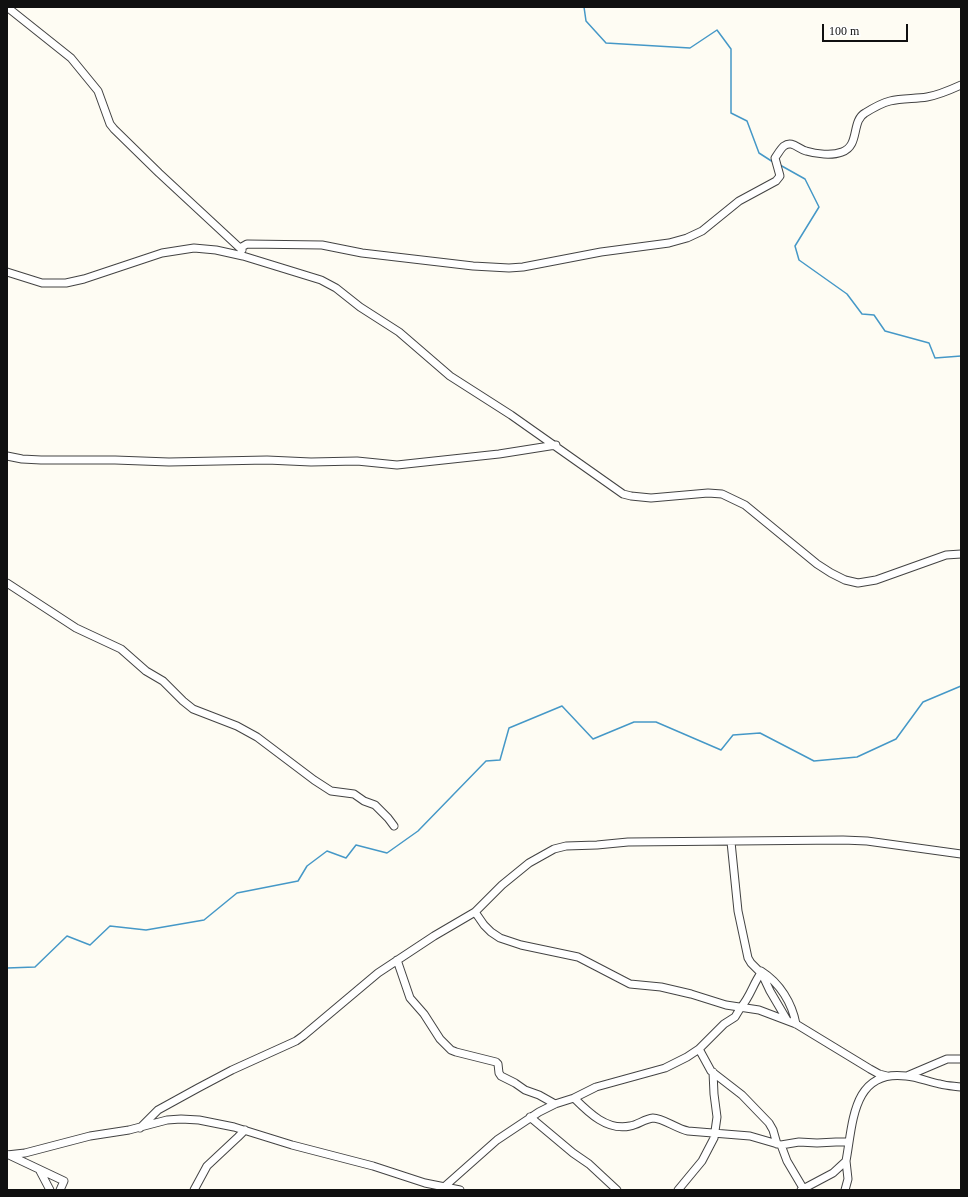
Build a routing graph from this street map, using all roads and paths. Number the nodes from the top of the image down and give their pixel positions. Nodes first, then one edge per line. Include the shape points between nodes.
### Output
1 (8, 7) edge
2 (961, 86) edge
3 (240, 248) junction
4 (255, 260) junction
5 (7, 272) edge
6 (556, 445) junction
7 (7, 456) edge
8 (961, 554) edge
9 (7, 583) edge
10 (394, 826) dead end
11 (731, 842) junction
12 (961, 854) edge
13 (475, 912) junction
14 (397, 960) junction
15 (759, 971) junction
16 (741, 1007) junction
17 (788, 1020) junction
18 (796, 1024) junction
19 (699, 1048) junction
20 (961, 1059) edge
21 (713, 1072) junction
22 (887, 1076) junction
23 (907, 1076) junction
24 (961, 1087) edge
25 (574, 1098) junction
26 (555, 1104) junction
27 (530, 1117) junction
28 (140, 1128) junction
29 (244, 1130) junction
30 (714, 1133) junction
31 (849, 1142) junction
32 (779, 1144) junction
33 (8, 1155) edge
34 (846, 1162) junction
35 (40, 1170) junction
36 (444, 1187) junction
37 (802, 1189) edge
38 (50, 1190) edge
39 (60, 1190) edge
40 (194, 1190) edge
41 (460, 1190) edge
42 (617, 1190) edge
43 (678, 1190) edge
44 (845, 1190) edge

1 - 3 street via 71,58 98,91 114,129
2 - 3 street via 935,96 888,101 867,111 859,118 851,145 842,152 811,152 792,144 785,145 775,158 780,176 776,181 734,204 702,231 669,243 509,268 362,253 322,245 247,244
3 - 4 street
4 - 5 street via 216,250 182,248 66,283 42,283
4 - 6 street via 311,276 336,288 368,313 400,332 450,376
6 - 7 street via 503,454 397,465 357,461 41,460
6 - 8 street via 624,494 663,498 722,494 745,505 817,564 845,580 858,583 876,580 946,555
9 - 10 street via 76,628 121,649 150,674 163,681 193,709 252,734 331,791 354,794 375,805
11 - 12 street via 867,841
11 - 13 street via 628,842 561,847 518,871
11 - 15 street via 738,911 748,958
13 - 14 street
13 - 16 street via 491,932 508,941 578,958 630,984 667,988 726,1006
14 - 26 street via 410,998 451,1050 496,1062 501,1076
14 - 28 street via 378,972 300,1039 232,1070 172,1102 158,1110
15 - 16 street via 749,997
15 - 17 street
15 - 18 street via 769,977 782,991 792,1009
16 - 17 street
16 - 19 street via 735,1017
17 - 18 street
18 - 22 street via 879,1074
19 - 21 street
19 - 25 street via 687,1058 665,1068 606,1084
20 - 23 street via 947,1059
21 - 30 street via 717,1117
21 - 32 street via 742,1095 766,1120
22 - 23 street
22 - 31 street via 863,1091 852,1118
23 - 24 street
25 - 26 street
25 - 30 street via 590,1114 613,1126 628,1126 657,1118 678,1129
26 - 27 street
27 - 36 street via 497,1140
27 - 42 street
28 - 29 street via 167,1120 181,1119
28 - 33 street via 90,1136 26,1153
29 - 36 street
29 - 40 street via 207,1166
30 - 32 street via 750,1136
30 - 43 street via 702,1160
31 - 32 street
31 - 34 street
32 - 37 street
33 - 35 street
34 - 37 street via 833,1173
34 - 44 street via 848,1179
35 - 38 street
35 - 39 street via 64,1181
36 - 41 street

